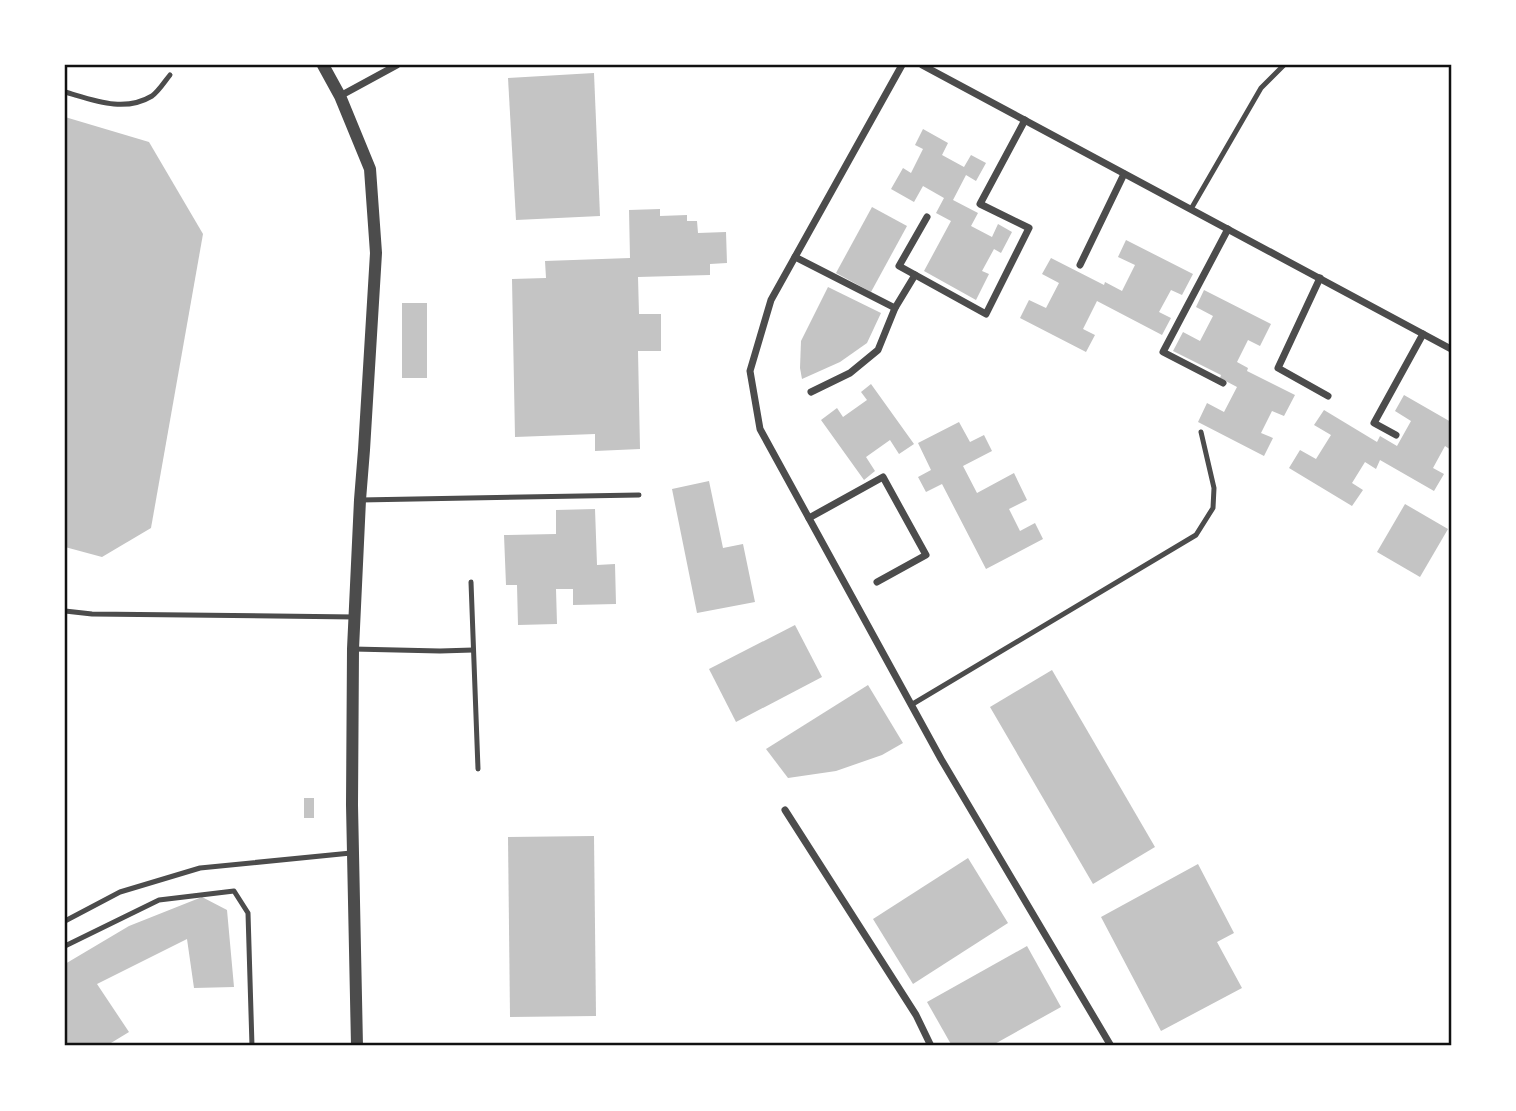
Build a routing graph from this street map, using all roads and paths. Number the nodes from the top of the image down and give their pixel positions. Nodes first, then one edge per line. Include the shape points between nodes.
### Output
1 (323, 65) edge
2 (397, 65) edge
3 (902, 65) edge
4 (922, 65) edge
5 (1284, 65) edge
6 (170, 75) dead end
7 (65, 92) edge
8 (340, 96) junction
9 (1025, 120) junction
10 (1124, 174) junction
11 (1191, 209) junction
12 (927, 217) dead end
13 (1228, 229) junction
14 (795, 257) junction
15 (1080, 265) dead end
16 (915, 275) junction
17 (1320, 278) junction
18 (895, 308) junction
19 (1423, 334) junction
20 (1451, 349) edge
21 (1223, 383) dead end
22 (811, 392) dead end
23 (1328, 396) dead end
24 (1202, 432) dead end
25 (1396, 435) dead end
26 (639, 495) dead end
27 (360, 500) junction
28 (809, 518) junction
29 (471, 582) dead end
30 (877, 582) dead end
31 (65, 611) edge
32 (355, 617) junction
33 (353, 649) junction
34 (473, 650) junction
35 (911, 705) junction
36 (478, 769) dead end
37 (785, 810) dead end
38 (354, 853) junction
39 (65, 921) edge
40 (65, 946) edge
41 (252, 1046) edge
42 (357, 1046) edge
43 (931, 1046) edge
44 (1111, 1046) edge

1 - 8 street
2 - 8 street
3 - 14 street
4 - 9 street
5 - 11 lane via 1261,88
6 - 7 lane via 154,95 129,105
8 - 27 street via 370,169 376,253
9 - 10 street
9 - 16 street via 980,204 1029,229 986,314
10 - 11 street
10 - 15 street
11 - 13 street
12 - 16 street via 899,266
13 - 17 street
13 - 21 street via 1163,352
14 - 18 street
14 - 28 street via 771,300 750,371 760,429
16 - 18 street
17 - 19 street
17 - 23 street via 1278,368
18 - 22 street via 877,350 850,373
19 - 20 street
19 - 25 street via 1374,423
24 - 35 lane via 1214,488 1213,508 1196,535
26 - 27 lane
27 - 32 street
28 - 30 street via 883,477 926,555
28 - 35 street
29 - 34 lane
31 - 32 lane
32 - 33 street
33 - 34 lane
33 - 38 street
34 - 36 lane
35 - 44 street
37 - 43 street via 916,1015
38 - 39 lane via 200,868 120,892
38 - 42 street
40 - 41 lane via 159,900 234,891 248,913

